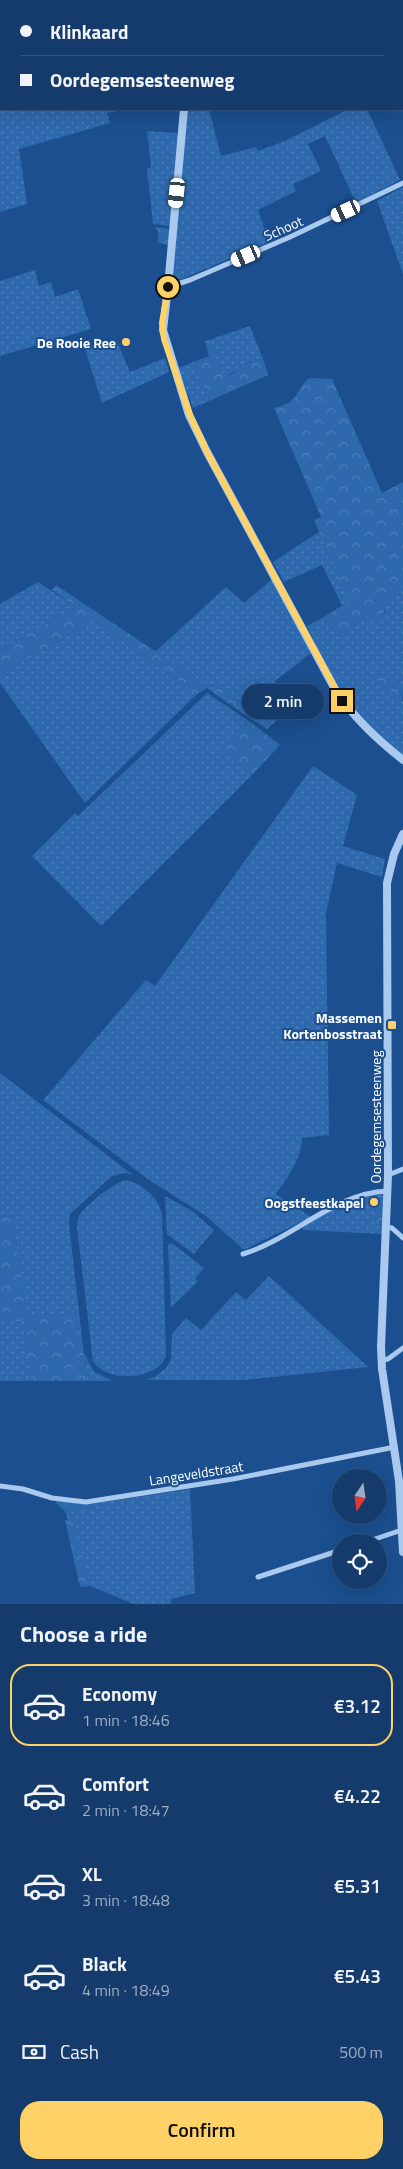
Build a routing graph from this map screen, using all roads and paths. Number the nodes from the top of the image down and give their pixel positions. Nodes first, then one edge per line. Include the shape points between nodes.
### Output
1 (184, 110) edge
2 (403, 183) edge
3 (168, 287) junction
4 (403, 760) edge
5 (403, 834) edge
6 (403, 1169) edge
7 (388, 1175) junction
8 (387, 1191) junction
9 (386, 1227) junction
10 (403, 1238) edge
11 (243, 1254) dead end
12 (403, 1348) edge
13 (382, 1360) junction
14 (395, 1446) junction
15 (0, 1486) edge
16 (402, 1530) edge
17 (387, 1535) edge
18 (403, 1552) edge
19 (332, 1553) edge
20 (258, 1577) dead end

1 - 3 street
2 - 3 street, Schoot via 290,238
3 - 4 street via 162,323 164,339 190,415 207,452 336,691 363,726
5 - 7 street, Oordegemsesteenweg via 387,883
6 - 7 street
7 - 8 street, Oordegemsesteenweg
8 - 9 street, Oordegemsesteenweg
8 - 11 street via 373,1191 353,1198
9 - 10 street
9 - 13 street, Oordegemsesteenweg
12 - 13 street
13 - 14 street, Oordegemsesteenweg
14 - 15 street, Langeveldstraat via 234,1478 86,1502
14 - 16 street, Oordegemsesteenweg
16 - 17 street
16 - 18 street, Oordegemsesteenweg
19 - 20 street

